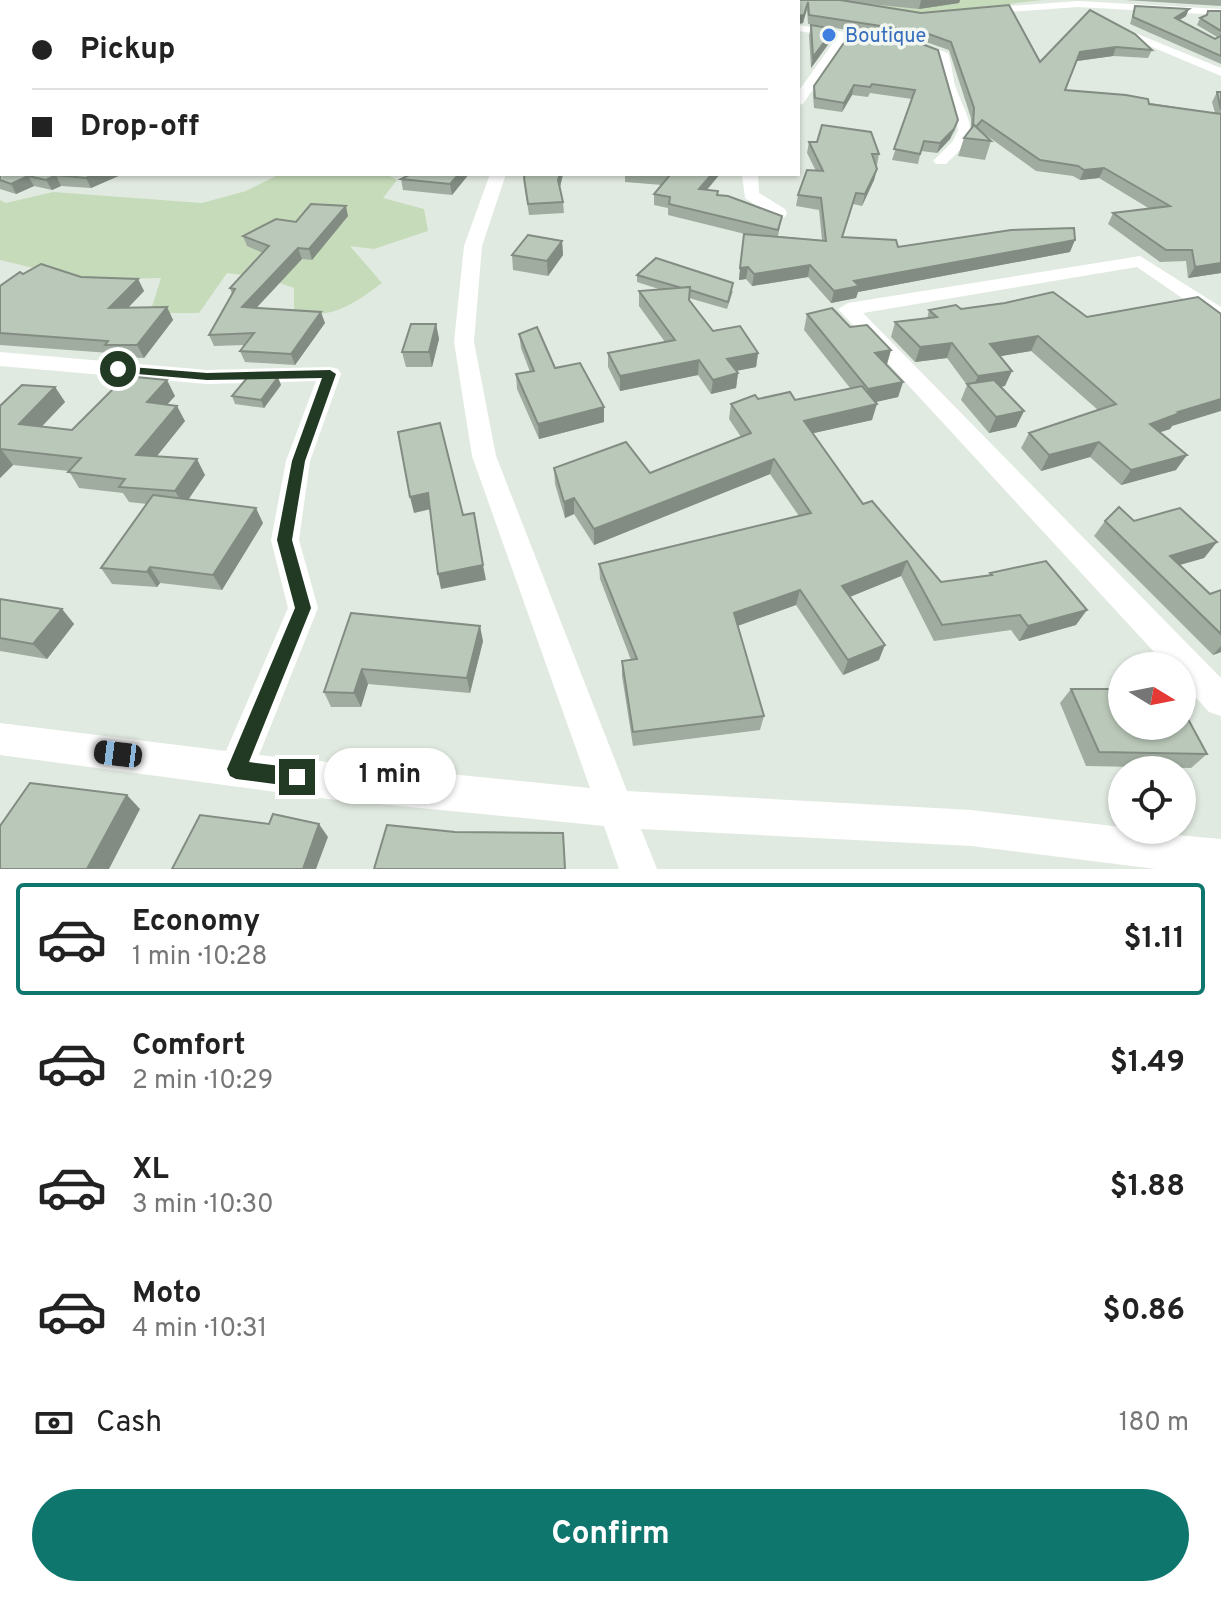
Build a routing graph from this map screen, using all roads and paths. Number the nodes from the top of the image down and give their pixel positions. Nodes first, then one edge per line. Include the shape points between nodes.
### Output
1 (1078, 4) junction
2 (1160, 4) edge
3 (1197, 11) junction
4 (1221, 12) edge
5 (960, 13) edge
6 (1180, 24) edge
7 (800, 28) edge
8 (1123, 32) junction
9 (845, 34) junction
10 (1100, 39) edge
11 (1221, 72) edge
12 (800, 98) edge
13 (941, 161) dead end
14 (497, 176) edge
15 (750, 176) edge
16 (779, 213) edge
17 (1221, 316) edge
18 (0, 359) edge
19 (1221, 701) edge
20 (0, 739) edge
21 (236, 769) junction
22 (616, 809) junction
23 (1221, 858) edge
24 (638, 869) edge

1 - 2 street
1 - 5 street
1 - 8 street
2 - 3 street
3 - 4 street
3 - 6 street via 1198,18
7 - 9 street
8 - 10 street
8 - 11 street
9 - 12 street
9 - 13 street via 944,55 967,133
14 - 22 street via 473,246 464,342 484,456
15 - 16 street via 751,195
17 - 19 street via 1140,261 848,309
18 - 21 street via 207,377 330,374 298,461 285,540 303,608
20 - 21 street
21 - 22 street
22 - 23 street via 971,828
22 - 24 street

